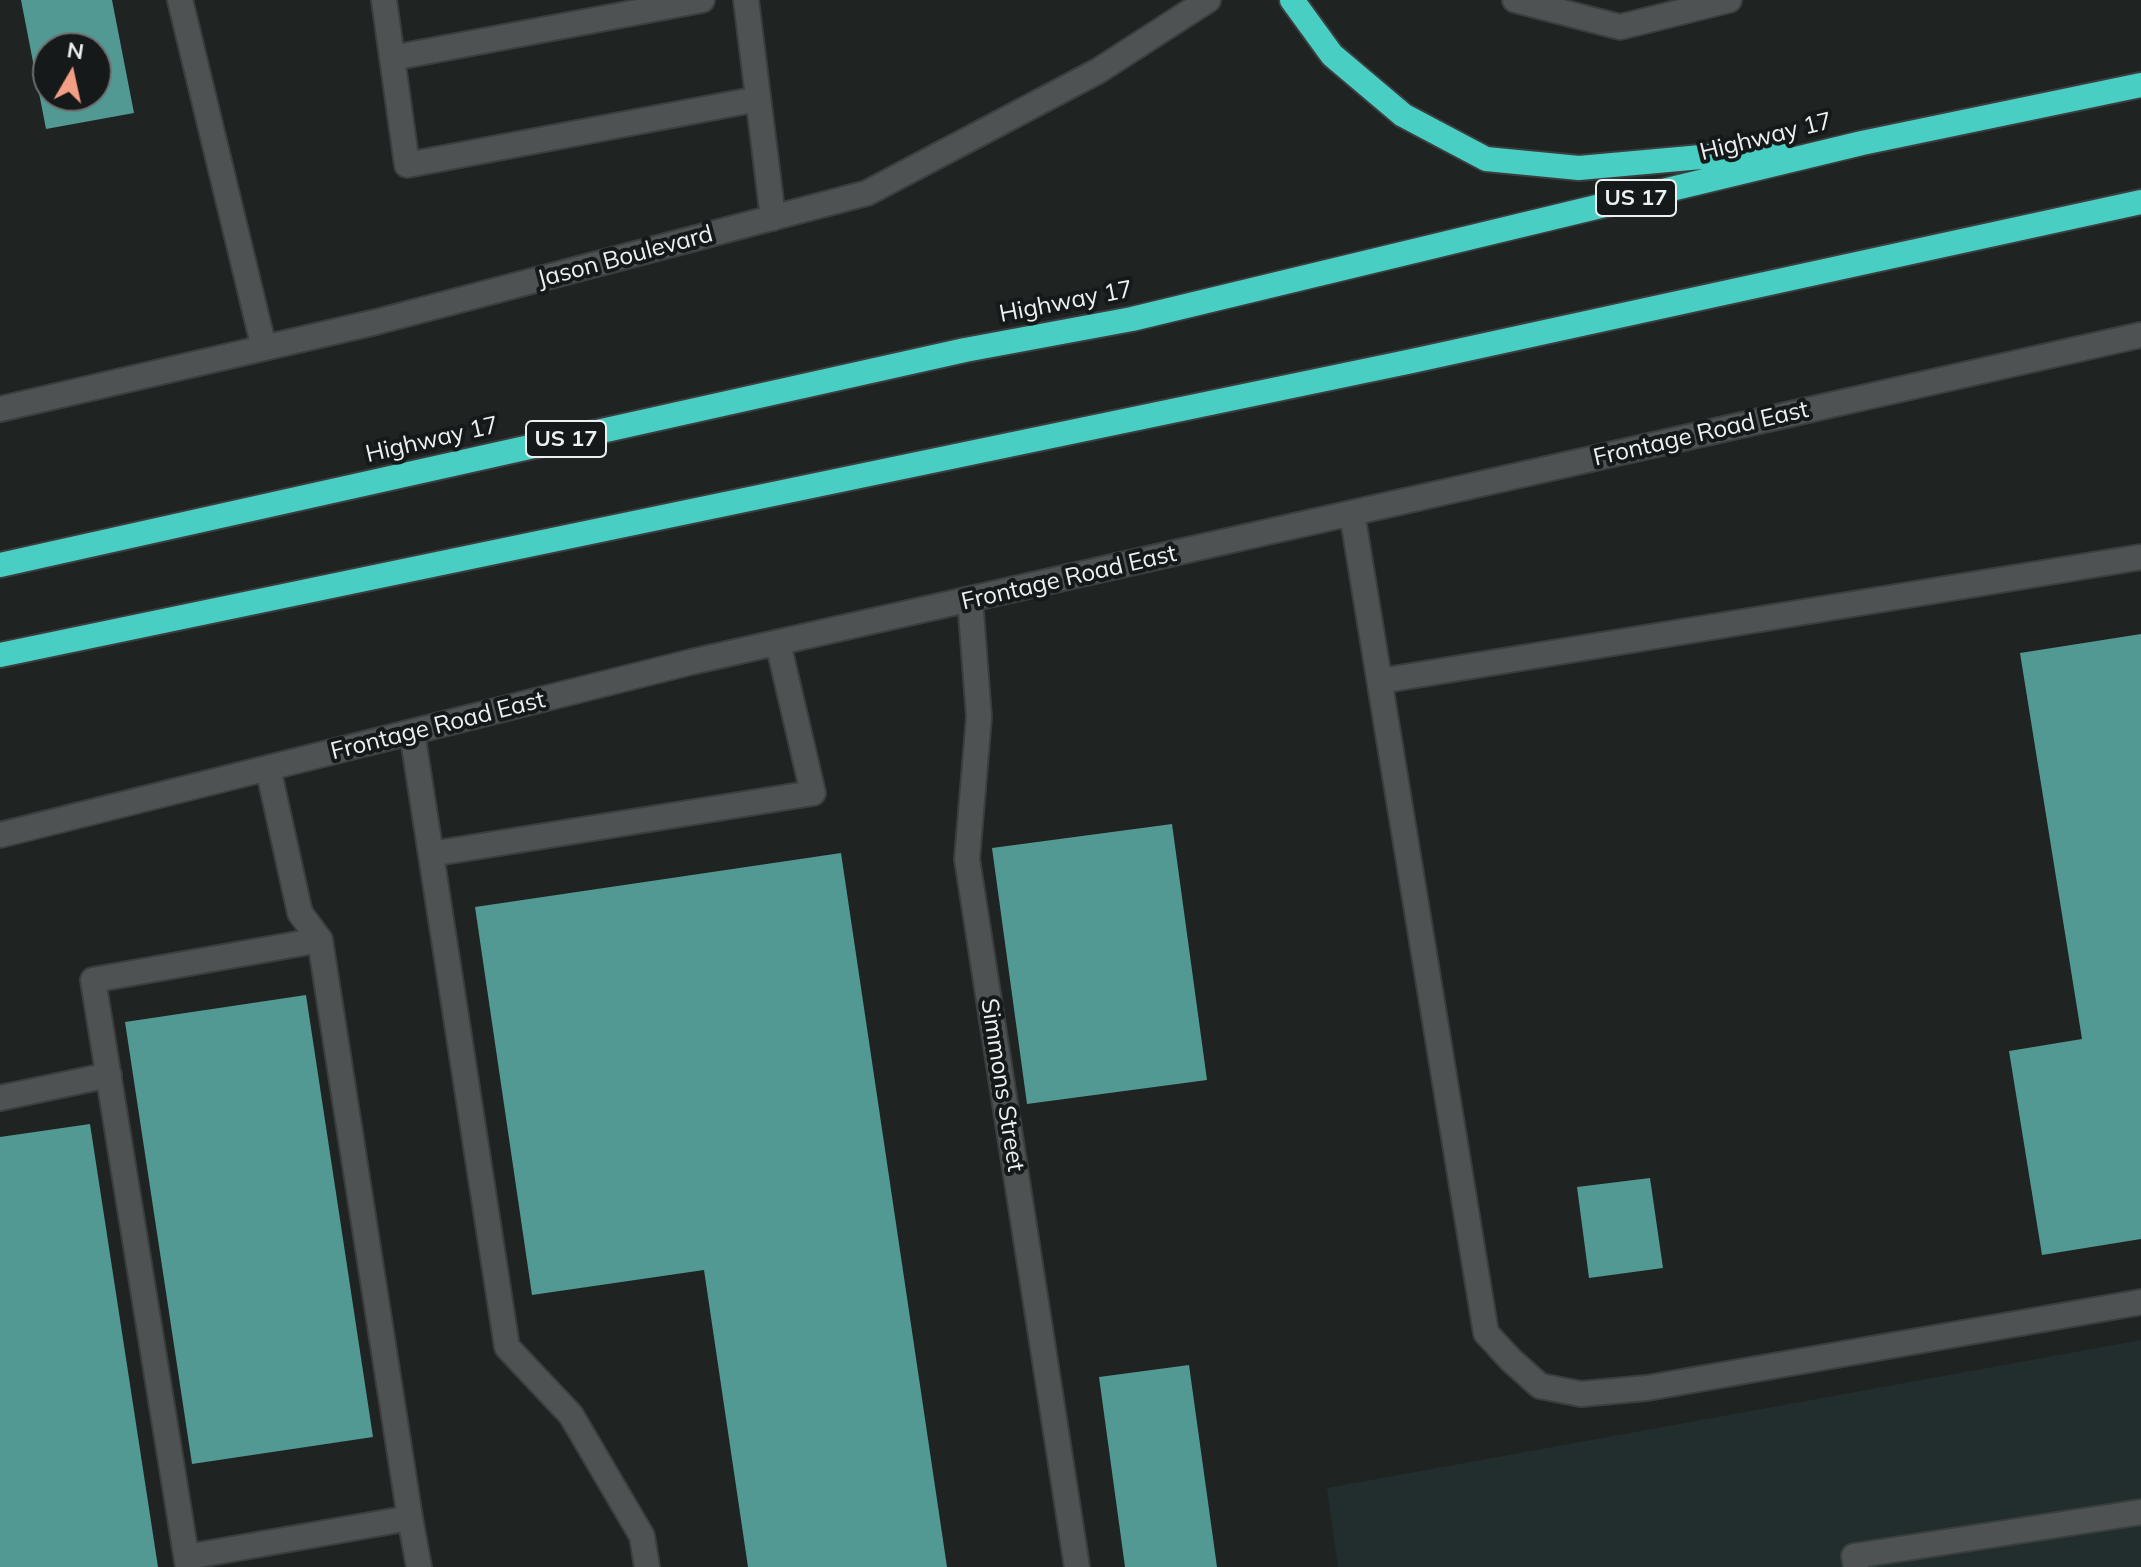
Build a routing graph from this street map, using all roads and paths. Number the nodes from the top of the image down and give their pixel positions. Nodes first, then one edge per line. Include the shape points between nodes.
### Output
1 (180, 0) edge
2 (384, 0) edge
3 (702, 0) edge
4 (746, 0) edge
5 (1208, 0) edge
6 (1292, 0) edge
7 (1515, 0) edge
8 (1729, 0) edge
9 (627, 7) edge
10 (392, 58) junction
11 (2141, 85) edge
12 (758, 99) junction
13 (1862, 143) junction
14 (2141, 202) edge
15 (773, 218) junction
16 (2141, 335) edge
17 (264, 348) junction
18 (2, 402) edge
19 (1352, 513) junction
20 (2141, 557) edge
21 (0, 565) edge
22 (970, 600) junction
23 (778, 643) junction
24 (0, 655) edge
25 (1380, 681) junction
26 (412, 732) junction
27 (268, 768) junction
28 (0, 835) edge
29 (431, 854) junction
30 (320, 940) junction
31 (109, 1075) junction
32 (0, 1098) edge
33 (2141, 1302) edge
34 (2141, 1512) edge
35 (410, 1518) junction
36 (188, 1562) edge
37 (419, 1567) edge
38 (647, 1567) edge
39 (1077, 1567) edge
40 (1856, 1567) edge

1 - 17 street
2 - 10 street
3 - 9 street
4 - 12 street
5 - 15 street, Jason Boulevard via 1098,71 867,193
6 - 13 highway via 1332,55 1403,115 1486,159 1579,168
7 - 8 street via 1620,27
9 - 10 street
10 - 12 street via 407,165
11 - 13 highway, Highway 17 / US 17
12 - 15 street
13 - 21 highway, Highway 17 / US 17 via 1132,319 965,350
14 - 24 highway via 1412,361
15 - 17 street, Jason Boulevard
16 - 19 street, Frontage Road East
17 - 18 street, Jason Boulevard
19 - 22 street, Frontage Road East
19 - 25 street
20 - 25 street
22 - 23 street, Frontage Road East
22 - 39 street, Simmons Street via 979,717 967,859
23 - 26 street, Frontage Road East
23 - 29 street via 813,793
25 - 33 street via 1486,1333 1540,1386 1581,1394 1647,1388
26 - 27 street, Frontage Road East
26 - 29 street
27 - 28 street, Frontage Road East
27 - 30 street via 300,913
29 - 38 street via 507,1347 571,1415 642,1536
30 - 31 street via 93,980
30 - 35 street
31 - 32 street
31 - 36 street
34 - 40 street via 1854,1556
35 - 36 street
35 - 37 street

